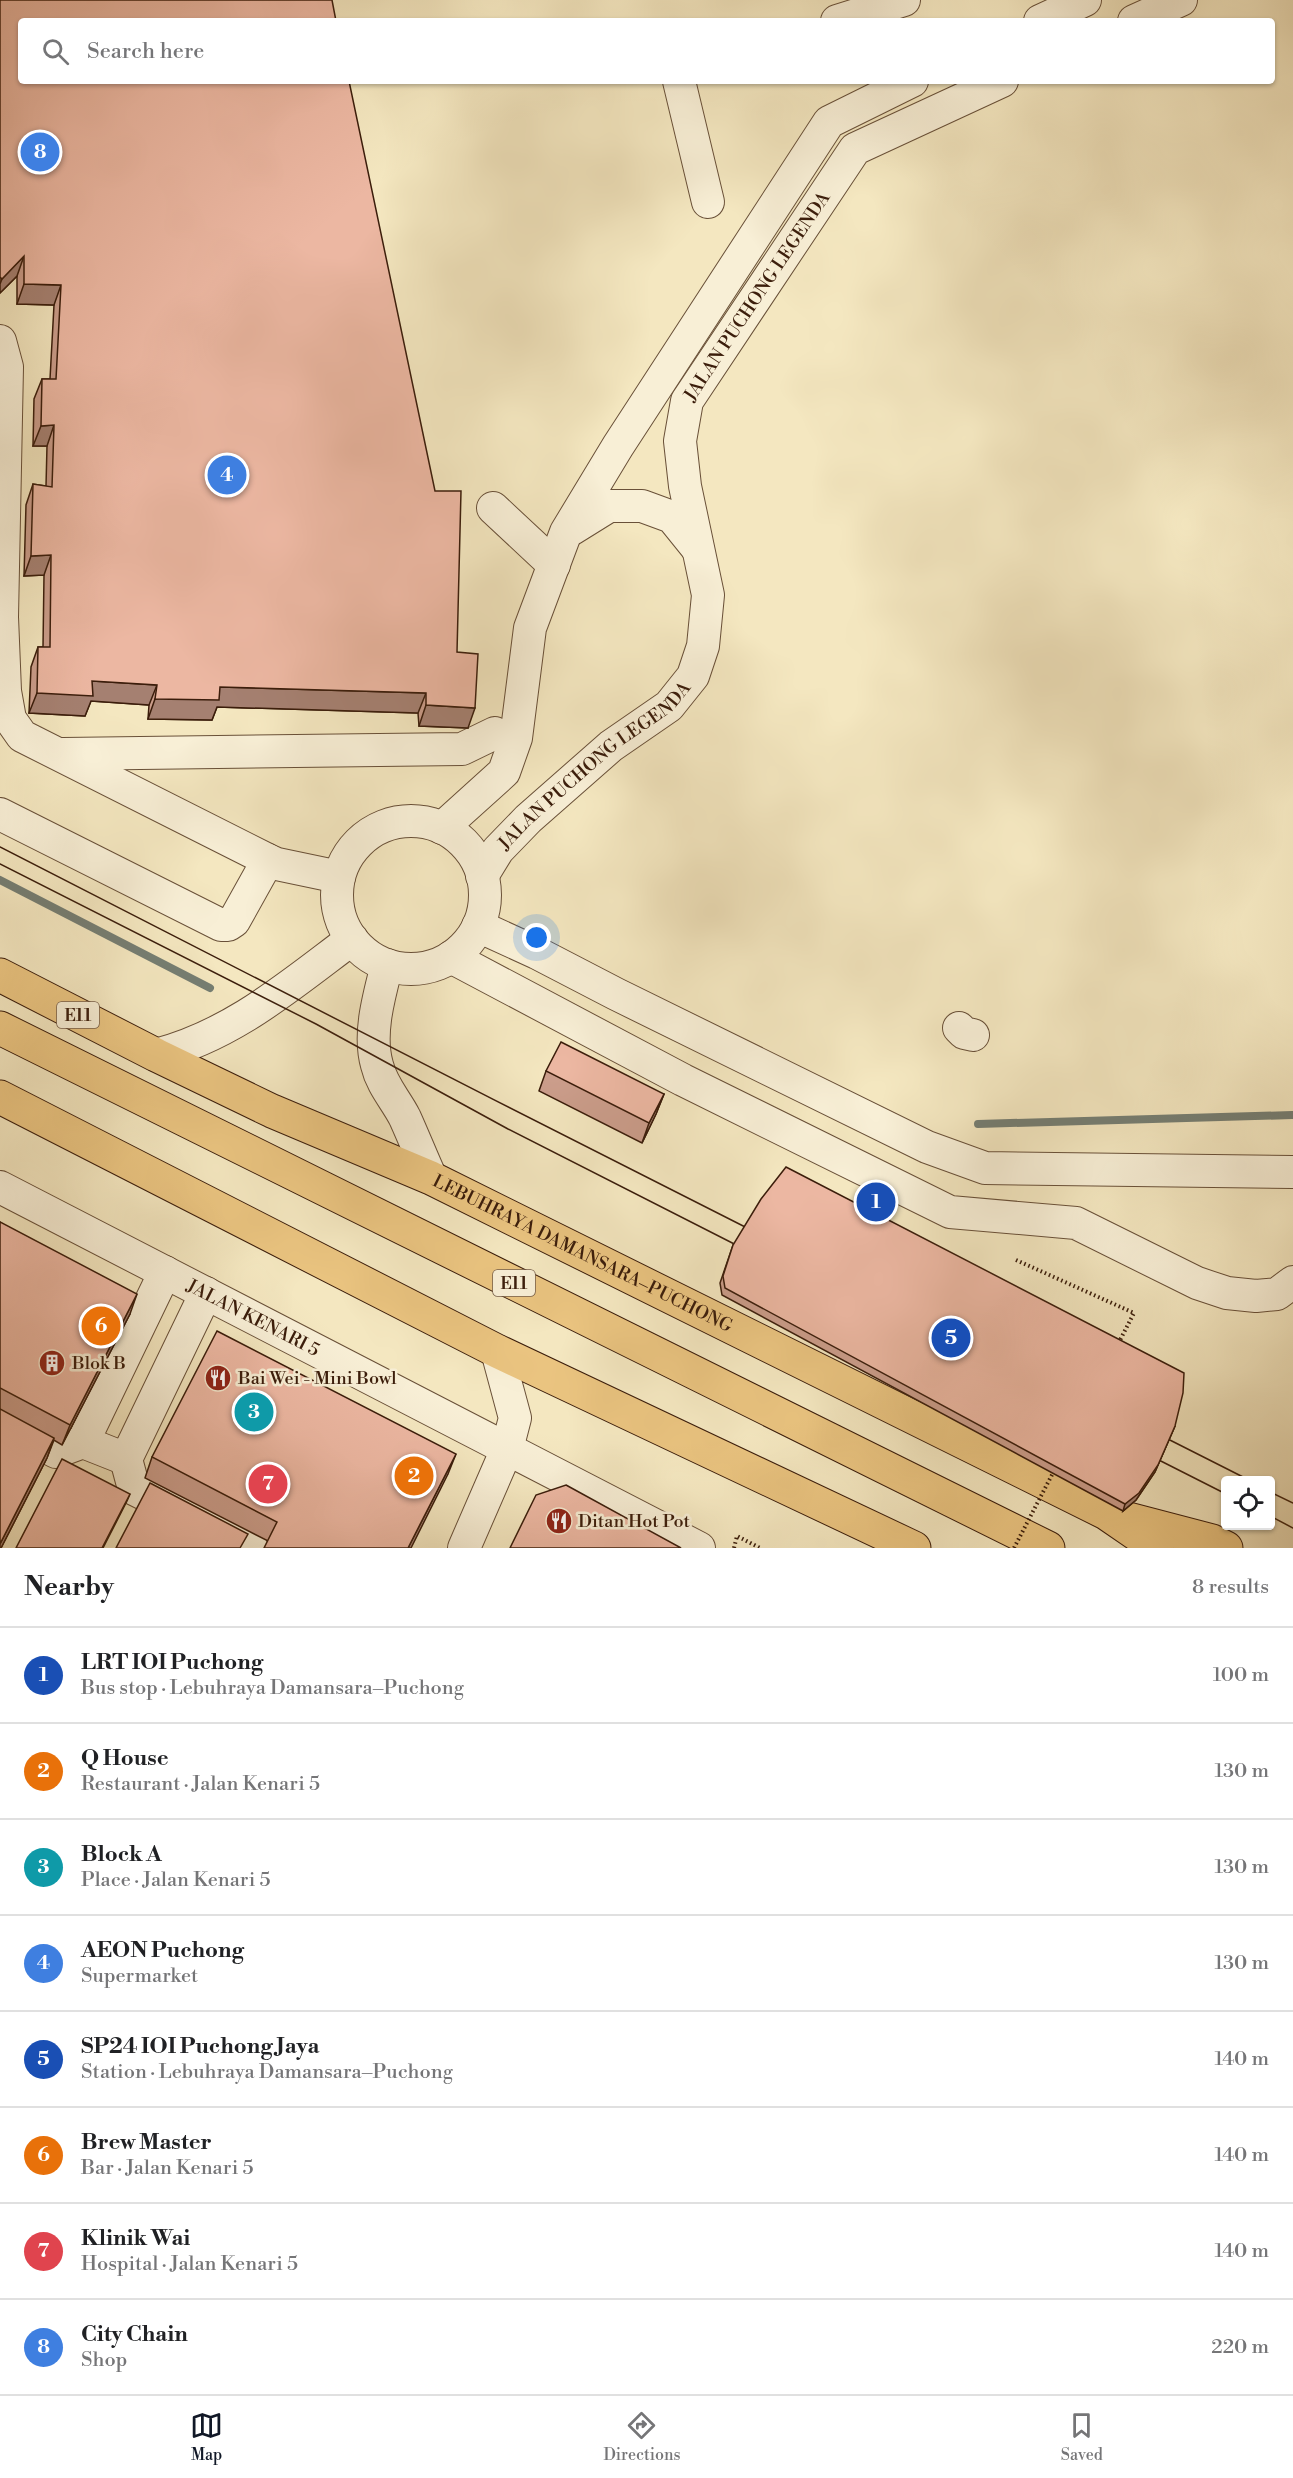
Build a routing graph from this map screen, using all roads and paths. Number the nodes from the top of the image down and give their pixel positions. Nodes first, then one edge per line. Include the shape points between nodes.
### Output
1 (904, 0) edge
2 (1085, 0) edge
3 (1181, 0) edge
4 (847, 18) edge
5 (1046, 18) edge
6 (1141, 18) edge
7 (680, 84) edge
8 (906, 84) edge
9 (996, 84) edge
10 (708, 202) dead end
11 (0, 341) edge
12 (493, 508) dead end
13 (566, 532) junction
14 (697, 549) junction
15 (554, 565) junction
16 (495, 733) dead end
17 (59, 754) junction
18 (0, 814) edge
19 (442, 828) junction
20 (268, 860) junction
21 (482, 876) junction
22 (339, 878) junction
23 (478, 926) junction
24 (352, 939) junction
25 (451, 957) junction
26 (387, 965) junction
27 (0, 975) edge
28 (0, 1028) edge
29 (156, 1055) junction
30 (0, 1097) edge
31 (1293, 1172) edge
32 (431, 1178) junction
33 (0, 1187) edge
34 (1016, 1260) dead end
35 (165, 1272) junction
36 (1293, 1282) edge
37 (206, 1293) junction
38 (1118, 1344) edge
39 (497, 1351) junction
40 (0, 1423) edge
41 (83, 1442) junction
42 (507, 1449) junction
43 (126, 1459) junction
44 (1060, 1459) edge
45 (1106, 1513) junction
46 (1034, 1546) edge
47 (252, 1548) edge
48 (464, 1548) edge
49 (699, 1548) edge
50 (734, 1548) edge
51 (760, 1548) edge
52 (914, 1548) edge
53 (1157, 1548) edge
54 (1226, 1548) edge

1 - 4 street
2 - 5 street
3 - 6 street
7 - 10 street
8 - 13 street, JALAN PUCHONG LEGENDA via 829,122
9 - 14 street, JALAN PUCHONG LEGENDA via 855,149 687,401 680,441
11 - 17 street via 7,395 2,617 17,690 10,718 22,736
12 - 15 street
13 - 14 street via 609,506 642,506 672,517
13 - 15 street, JALAN PUCHONG LEGENDA
14 - 21 street, JALAN PUCHONG LEGENDA via 708,595 703,646 693,676 669,706 611,746 528,819 498,850
15 - 19 street, JALAN PUCHONG LEGENDA via 530,628 516,738 504,772
16 - 17 street via 462,749
17 - 20 street
18 - 20 street via 221,925 234,921
19 - 21 street via 460,839 474,856
19 - 22 street via 421,821 399,821 379,828 361,840 347,857
20 - 22 street
21 - 23 street via 484,902
22 - 24 street via 341,920
23 - 25 street
23 - 31 street via 927,1147 985,1168
24 - 26 street via 362,951
24 - 29 street via 244,1018 200,1041
25 - 26 street via 431,966 409,969
25 - 36 street via 683,1080 951,1212 1076,1223 1197,1283 1227,1293 1277,1294
26 - 32 street via 376,1015 376,1064
27 - 29 highway, LEBUHRAYA DAMANSARA–PUCHONG / E11
28 - 46 highway, E11
29 - 32 highway, LEBUHRAYA DAMANSARA–PUCHONG / E11 via 272,1111
30 - 39 highway
32 - 45 highway, LEBUHRAYA DAMANSARA–PUCHONG / E11
33 - 35 street, JALAN KENARI 5
34 - 38 path via 1134,1313
35 - 37 street, JALAN KENARI 5
35 - 41 street
37 - 42 street, JALAN KENARI 5
37 - 43 street
39 - 42 street via 515,1418
39 - 52 highway
40 - 41 street via 56,1452
41 - 43 street
42 - 48 street
42 - 49 street, JALAN KENARI 5
43 - 47 street via 134,1489
44 - 46 path, bridge
45 - 53 highway, LEBUHRAYA DAMANSARA–PUCHONG / E11
45 - 54 highway
50 - 51 path via 737,1536

